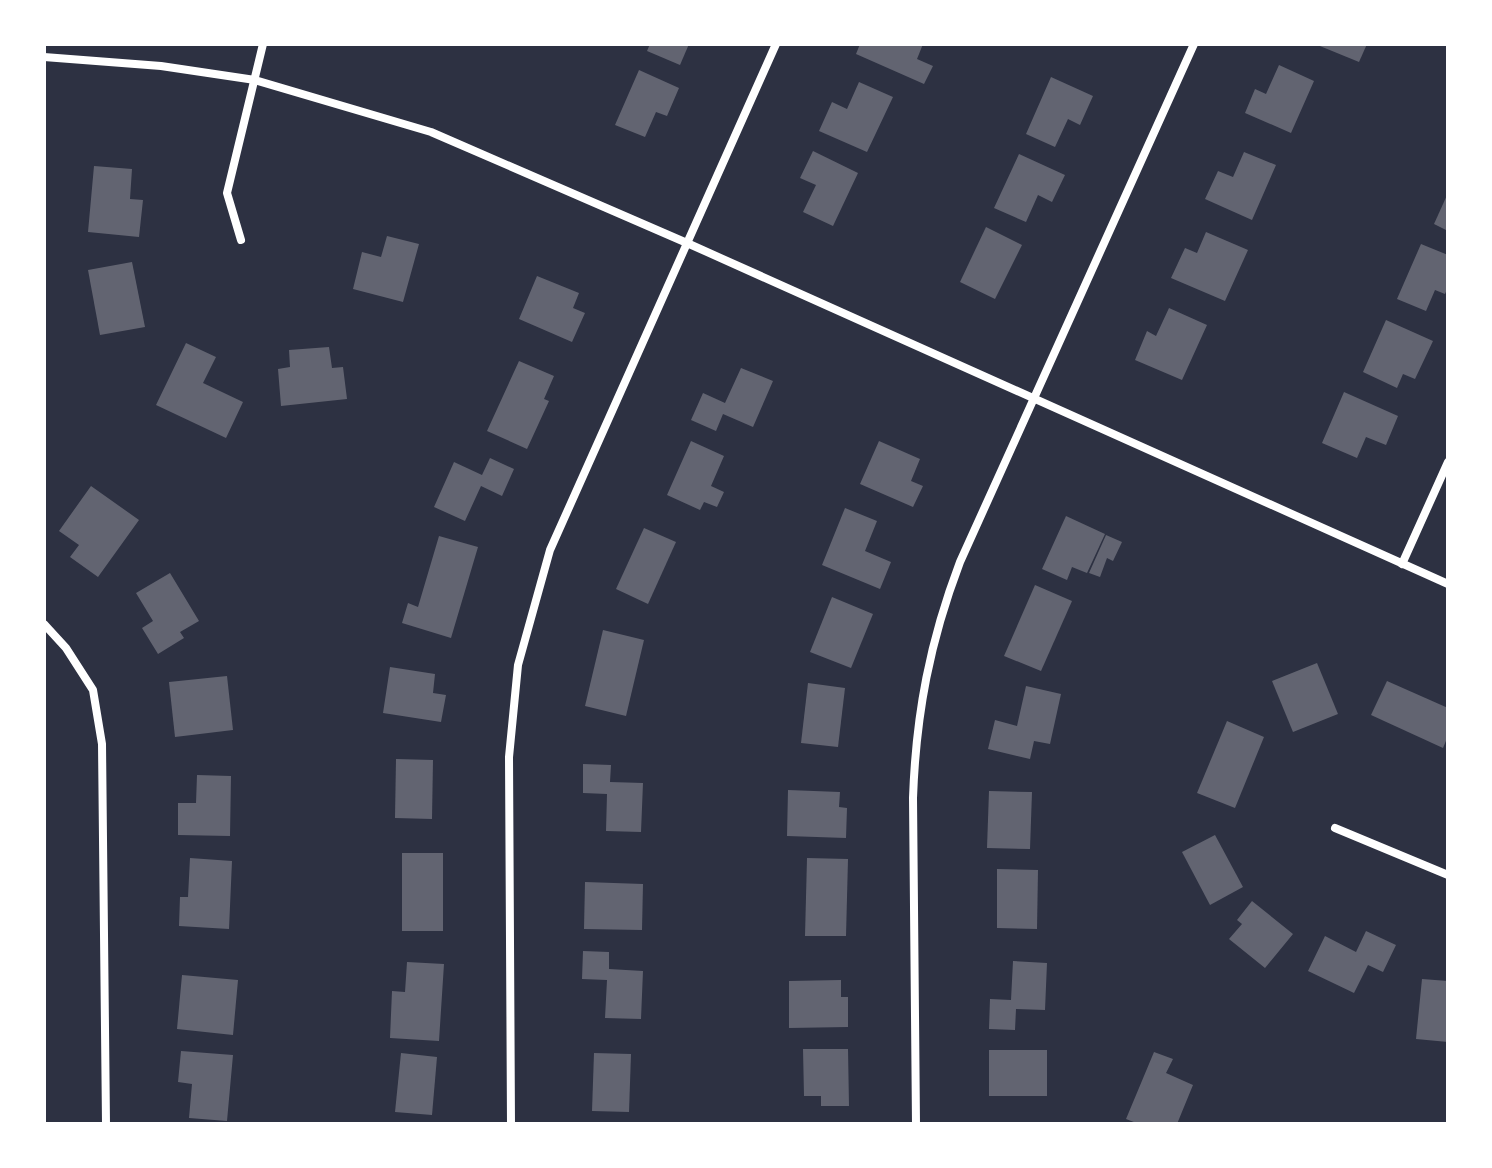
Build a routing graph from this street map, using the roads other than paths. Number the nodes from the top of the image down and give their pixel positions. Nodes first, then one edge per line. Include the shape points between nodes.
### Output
1 (263, 44) edge
2 (776, 44) edge
3 (1194, 44) edge
4 (44, 57) edge
5 (255, 80) junction
6 (241, 240) dead end
7 (687, 243) junction
8 (1033, 399) junction
9 (1448, 462) edge
10 (1402, 564) junction
11 (1448, 584) edge
12 (44, 624) edge
13 (1335, 828) dead end
14 (1448, 875) edge
15 (106, 1124) edge
16 (511, 1124) edge
17 (916, 1124) edge

1 - 5 street
2 - 7 street
3 - 8 street
4 - 5 street via 146,64
5 - 6 street via 227,193
5 - 7 street via 431,132
7 - 8 street
7 - 16 street via 550,550 518,665 509,757
8 - 10 street
8 - 17 street via 960,562 923,685 913,798
9 - 10 street
10 - 11 street
12 - 15 street via 93,690 102,744
13 - 14 street

